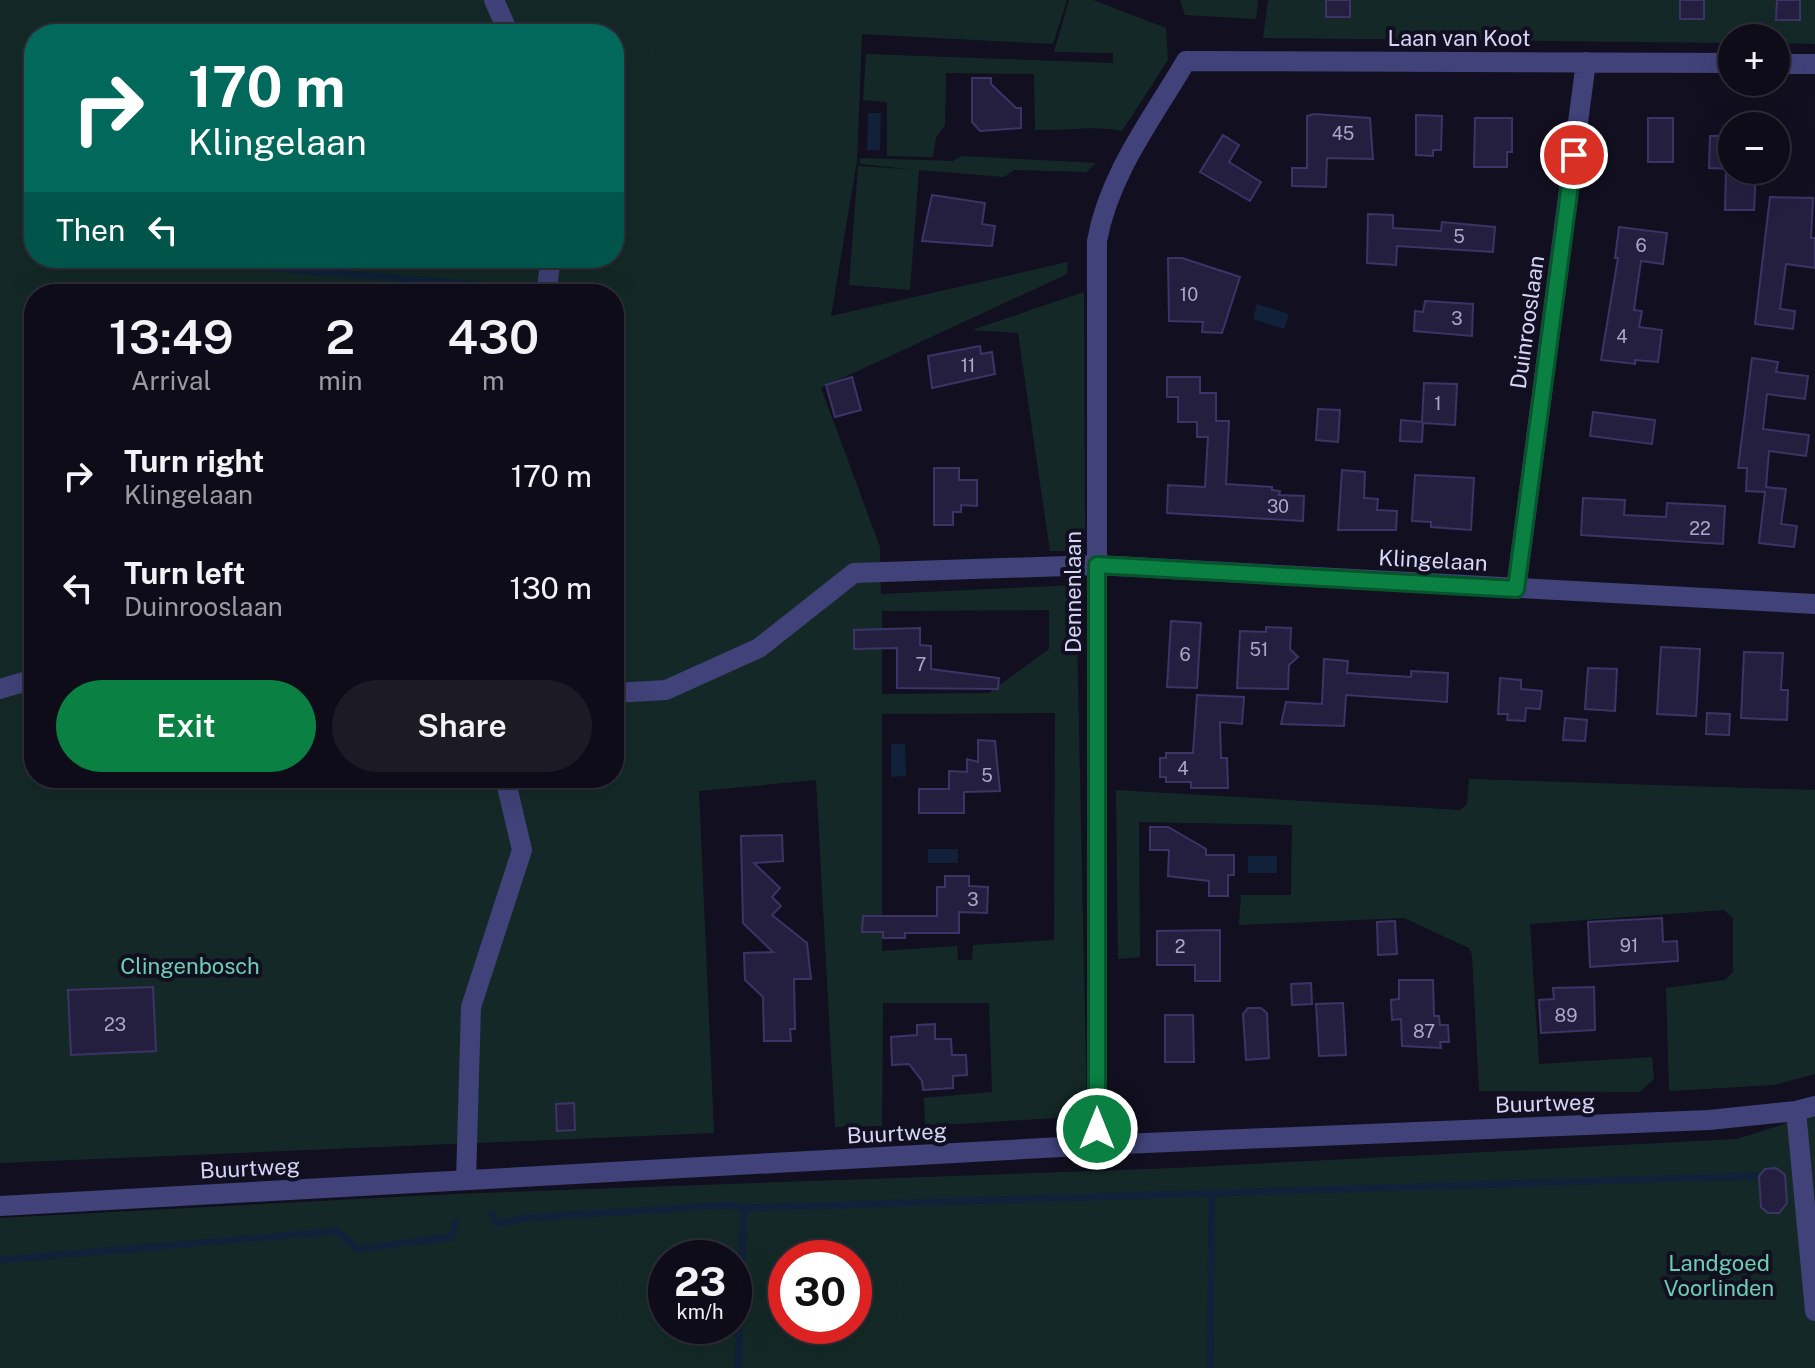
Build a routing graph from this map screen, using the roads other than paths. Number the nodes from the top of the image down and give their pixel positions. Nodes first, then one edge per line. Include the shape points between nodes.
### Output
1 (494, 0) edge
2 (505, 24) edge
3 (1186, 61) joint
4 (1586, 62) junction
5 (1718, 63) edge
6 (1790, 64) edge
7 (1815, 64) edge
8 (1097, 565) junction
9 (1516, 589) junction
10 (1815, 604) edge
11 (24, 682) edge
12 (0, 689) edge
13 (624, 692) edge
14 (507, 788) edge
15 (1806, 1109) edge
16 (1097, 1145) junction
17 (466, 1180) junction
18 (0, 1206) edge
19 (1810, 1214) edge
20 (1815, 1311) edge

1 - 2 street
3 - 4 street, Laan van Koot
3 - 8 street, Dennenlaan via 1113,183 1102,212 1097,241
4 - 5 street, Laan van Koot
4 - 9 street, Duinrooslaan
6 - 7 street
8 - 9 street, Klingelaan
8 - 13 street, Klingelaan via 854,573 759,648 666,690
8 - 16 street, Dennenlaan
9 - 10 street, Klingelaan
11 - 12 street
14 - 17 street via 522,850 471,1007
15 - 16 street, Buurtweg via 1709,1120
15 - 19 street, Buurtweg
16 - 17 street, Buurtweg
17 - 18 street, Buurtweg
19 - 20 street, Buurtweg

